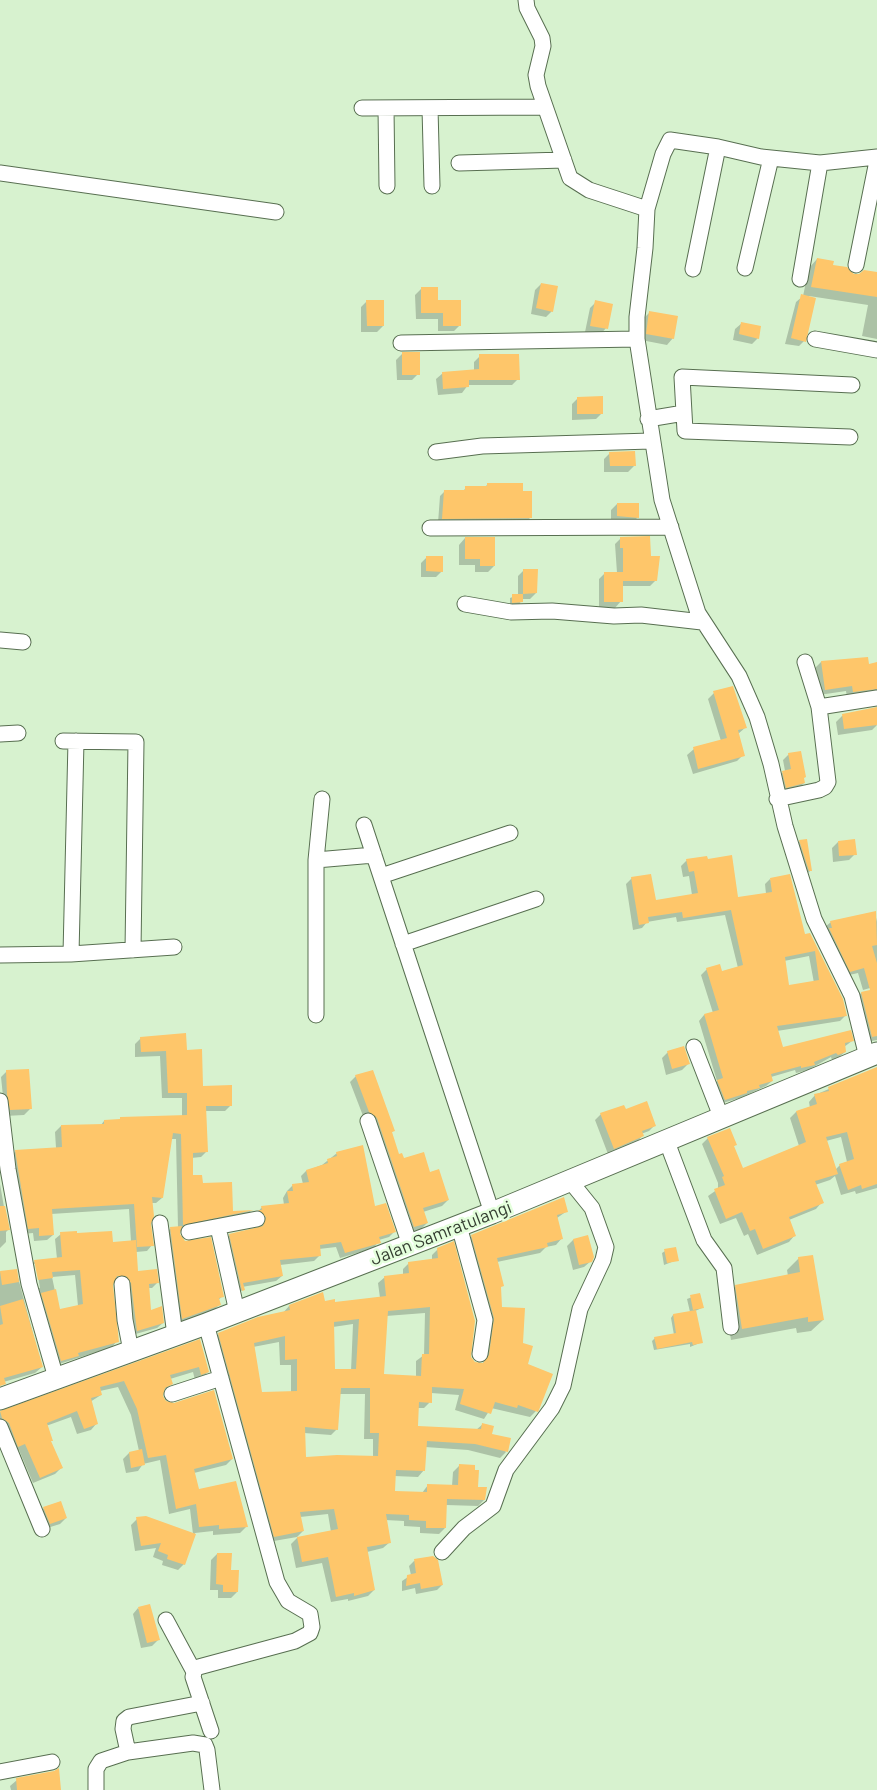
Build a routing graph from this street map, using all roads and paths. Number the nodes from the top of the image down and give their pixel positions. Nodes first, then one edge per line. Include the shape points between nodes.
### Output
1 (526, 0) edge
2 (545, 107) junction
3 (362, 108) dead end
4 (386, 108) junction
5 (430, 108) junction
6 (718, 147) junction
7 (771, 158) junction
8 (877, 159) edge
9 (564, 160) junction
10 (458, 162) dead end
11 (820, 162) junction
12 (0, 173) edge
13 (387, 186) dead end
14 (432, 186) dead end
15 (647, 209) junction
16 (276, 212) dead end
17 (856, 265) dead end
18 (745, 268) dead end
19 (693, 269) dead end
20 (800, 279) dead end
21 (815, 339) dead end
22 (637, 340) junction
23 (401, 343) dead end
24 (877, 350) edge
25 (852, 385) dead end
26 (684, 413) junction
27 (648, 419) junction
28 (850, 437) dead end
29 (651, 440) junction
30 (436, 452) dead end
31 (671, 527) junction
32 (430, 528) dead end
33 (465, 604) dead end
34 (702, 622) junction
35 (0, 640) edge
36 (23, 642) dead end
37 (804, 662) dead end
38 (877, 698) edge
39 (819, 707) junction
40 (18, 733) dead end
41 (0, 734) edge
42 (322, 799) dead end
43 (778, 799) junction
44 (364, 825) dead end
45 (510, 833) dead end
46 (374, 855) junction
47 (316, 860) junction
48 (381, 876) junction
49 (536, 899) dead end
50 (403, 944) junction
51 (174, 948) dead end
52 (133, 950) junction
53 (71, 954) junction
54 (0, 955) edge
55 (316, 1015) dead end
56 (694, 1047) dead end
57 (872, 1055) edge
58 (0, 1101) edge
59 (722, 1119) junction
60 (368, 1121) dead end
61 (667, 1142) junction
62 (4, 1169) edge
63 (571, 1182) junction
64 (492, 1213) junction
65 (257, 1219) dead end
66 (160, 1223) dead end
67 (459, 1226) junction
68 (218, 1227) junction
69 (189, 1232) dead end
70 (410, 1245) junction
71 (122, 1284) dead end
72 (237, 1312) junction
73 (206, 1324) junction
74 (731, 1327) dead end
75 (175, 1335) junction
76 (130, 1351) junction
77 (480, 1354) dead end
78 (56, 1378) junction
79 (221, 1378) junction
80 (172, 1394) dead end
81 (0, 1399) edge
82 (0, 1427) edge
83 (42, 1529) dead end
84 (442, 1552) dead end
85 (166, 1620) dead end
86 (193, 1670) junction
87 (202, 1703) junction
88 (211, 1731) dead end
89 (128, 1752) junction
90 (52, 1762) dead end
91 (0, 1772) edge
92 (96, 1790) edge
93 (212, 1790) edge

1 - 2 street via 542,38 536,75
2 - 5 street
2 - 9 street
3 - 4 street
4 - 5 street
4 - 13 street
5 - 14 street
6 - 7 street
6 - 15 street via 668,141
6 - 19 street
7 - 11 street
7 - 18 street
8 - 11 street
8 - 17 street
9 - 10 street
9 - 15 street via 570,178 580,186
11 - 20 street
12 - 16 street
15 - 22 street
21 - 24 street
22 - 23 street
22 - 27 street
25 - 26 street via 682,377
26 - 27 street
26 - 28 street via 685,431
27 - 29 street
29 - 30 street via 482,446
29 - 31 street via 662,500
31 - 32 street
31 - 34 street
33 - 34 street via 511,612 641,615
34 - 43 street via 739,676 749,698 771,764
35 - 36 street
37 - 39 street
38 - 39 street
39 - 43 street via 828,782 819,790
40 - 41 street
42 - 47 street
43 - 57 street via 814,919 852,996
44 - 46 street
45 - 48 street
46 - 47 street
46 - 48 street
47 - 55 street
48 - 50 street
49 - 50 street
50 - 64 street
51 - 52 street
52 - 53 street
52 - 53 street via 136,742 69,741
53 - 54 street
56 - 59 street
57 - 59 main road, Jalan Samratulangi
58 - 62 street
59 - 61 main road, Jalan Samratulangi
60 - 70 street
61 - 63 main road, Jalan Samratulangi
61 - 74 street via 704,1240 724,1268
62 - 78 street via 29,1284
63 - 64 main road, Jalan Samratulangi
63 - 84 street via 592,1208 606,1247 580,1309 563,1386 548,1415 506,1470 493,1506 464,1528
64 - 67 main road, Jalan Samratulangi
65 - 68 street
66 - 75 street
67 - 70 main road, Jalan Samratulangi
67 - 77 street via 485,1320
68 - 69 street
68 - 72 street
70 - 72 main road, Jalan Samratulangi
71 - 76 street
72 - 73 main road, Jalan Samratulangi
73 - 75 main road, Jalan Samratulangi
73 - 79 street
75 - 76 main road, Jalan Samratulangi
76 - 78 main road, Jalan Samratulangi
78 - 81 main road, Jalan Samratulangi
79 - 80 street
79 - 86 street via 277,1582 285,1597 310,1614 312,1627 310,1633 295,1641
82 - 83 street
85 - 86 street
86 - 87 street
87 - 88 street
87 - 89 street via 129,1717 124,1721 123,1729
89 - 92 street via 98,1764
89 - 93 street via 205,1745
90 - 91 street

